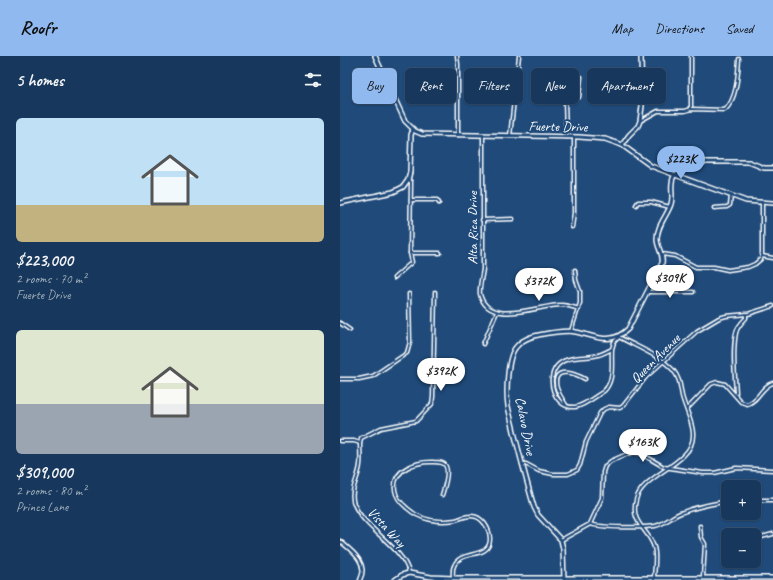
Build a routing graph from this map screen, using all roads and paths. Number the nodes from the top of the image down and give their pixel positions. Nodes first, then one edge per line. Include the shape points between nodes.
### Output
1 (375, 56) edge
2 (457, 56) edge
3 (519, 56) edge
4 (641, 56) edge
5 (691, 56) edge
6 (739, 59) dead end
7 (581, 77) dead end
8 (691, 109) junction
9 (640, 121) junction
10 (413, 129) junction
11 (458, 135) junction
12 (483, 136) junction
13 (510, 136) junction
14 (566, 137) junction
15 (574, 137) junction
16 (622, 145) junction
17 (773, 168) edge
18 (676, 175) junction
19 (408, 180) junction
20 (731, 196) junction
21 (411, 200) junction
22 (439, 203) dead end
23 (762, 203) junction
24 (773, 203) edge
25 (340, 204) edge
26 (636, 205) dead end
27 (670, 207) junction
28 (714, 208) dead end
29 (513, 219) dead end
30 (482, 220) junction
31 (572, 227) dead end
32 (410, 253) junction
33 (440, 253) dead end
34 (662, 254) junction
35 (762, 256) junction
36 (773, 258) edge
37 (575, 270) dead end
38 (394, 278) dead end
39 (435, 292) dead end
40 (648, 292) junction
41 (693, 292) dead end
42 (409, 294) dead end
43 (773, 306) edge
44 (579, 309) junction
45 (498, 312) junction
46 (746, 314) junction
47 (340, 323) edge
48 (350, 330) dead end
49 (571, 331) junction
50 (619, 337) junction
51 (483, 344) dead end
52 (612, 349) junction
53 (663, 362) junction
54 (340, 379) edge
55 (585, 380) dead end
56 (773, 383) edge
57 (736, 394) junction
58 (566, 406) junction
59 (687, 408) junction
60 (340, 441) edge
61 (360, 443) junction
62 (522, 464) junction
63 (671, 467) junction
64 (773, 470) edge
65 (442, 495) dead end
66 (761, 500) edge
67 (773, 500) edge
68 (721, 502) edge
69 (590, 524) junction
70 (641, 526) junction
71 (700, 526) dead end
72 (773, 534) edge
73 (761, 537) edge
74 (561, 540) junction
75 (340, 541) edge
76 (409, 573) junction
77 (703, 577) junction
78 (453, 578) junction
79 (773, 578) edge
80 (564, 579) edge
81 (654, 579) edge
82 (360, 580) edge
83 (395, 580) edge

1 - 10 street via 405,121
2 - 11 street
3 - 13 street
4 - 9 street
5 - 8 street
6 - 8 street via 737,83 727,108
7 - 14 street via 579,97 565,99
8 - 9 street via 658,111
9 - 16 street
10 - 11 street, Fuerte Drive via 427,135
10 - 19 street
11 - 12 street, Fuerte Drive
12 - 13 street, Fuerte Drive
12 - 30 street, Alta Rica Drive
13 - 14 street, Fuerte Drive
14 - 15 street, Fuerte Drive
15 - 16 street, Fuerte Drive via 605,139
15 - 31 street
16 - 18 street, Fuerte Drive via 648,165
17 - 18 street via 764,168 749,162 690,162 682,166
18 - 20 street, Fuerte Drive
18 - 27 street via 672,184
19 - 21 street via 411,182
19 - 25 street via 393,192
20 - 23 street, Fuerte Drive
20 - 28 street via 727,208
21 - 22 street via 437,200
21 - 32 street
23 - 24 street, Fuerte Drive
23 - 35 street
26 - 27 street via 638,202 646,202
27 - 34 street via 657,236
29 - 30 street
30 - 45 street, Alta Rica Drive via 480,293 487,305
32 - 33 street
32 - 38 street via 412,262
34 - 35 street via 675,256 696,267 728,270 748,267
34 - 40 street via 662,263
35 - 36 street
37 - 44 street via 580,291
39 - 61 street via 432,404 416,421 381,428 364,435
40 - 41 street
40 - 50 street via 631,325
42 - 54 street via 410,338 407,353 373,376
43 - 46 street, Queen Avenue
44 - 45 street via 560,305 524,312
44 - 49 street
45 - 51 street
46 - 53 street, Queen Avenue via 726,316 708,324 690,336
46 - 57 street via 736,332
47 - 48 street
49 - 50 street, Calavo Drive via 604,338
49 - 62 street, Calavo Drive via 527,338 515,348 510,358 508,404
50 - 52 street
50 - 53 street
52 - 58 street via 611,380 608,387 580,405
52 - 58 street via 598,355 566,360 553,371 551,385 558,399
53 - 59 street via 675,372 680,381
53 - 62 street, Queen Avenue via 646,377 623,406 607,407 600,413 586,442 577,470 568,474 548,474
55 - 58 street via 566,372 558,376 558,390
56 - 57 street via 765,387 749,404 742,403
57 - 59 street via 725,384 715,382
59 - 63 street via 692,420 691,444 686,453
60 - 61 street
61 - 76 street, Vista Way via 361,462 353,490 354,505 369,525 402,558
62 - 74 street, Calavo Drive via 538,515
63 - 64 street via 705,473 736,468
63 - 69 street via 659,465 636,452 609,463 603,472 602,498
63 - 70 street via 648,482 639,493 635,510
65 - 78 street via 447,469 439,462 412,465 402,472 395,483 399,499 419,516 440,521 472,516 485,524 490,537 488,548 460,558 454,566
66 - 67 street
68 - 70 street via 681,512 658,524
69 - 70 street
69 - 74 street
70 - 81 street via 654,546
71 - 77 street via 700,537 705,544
72 - 73 street
74 - 80 street via 564,549
75 - 82 street via 361,562 363,574
76 - 78 street
76 - 83 street
77 - 79 street
77 - 81 street
78 - 80 street
80 - 81 street

